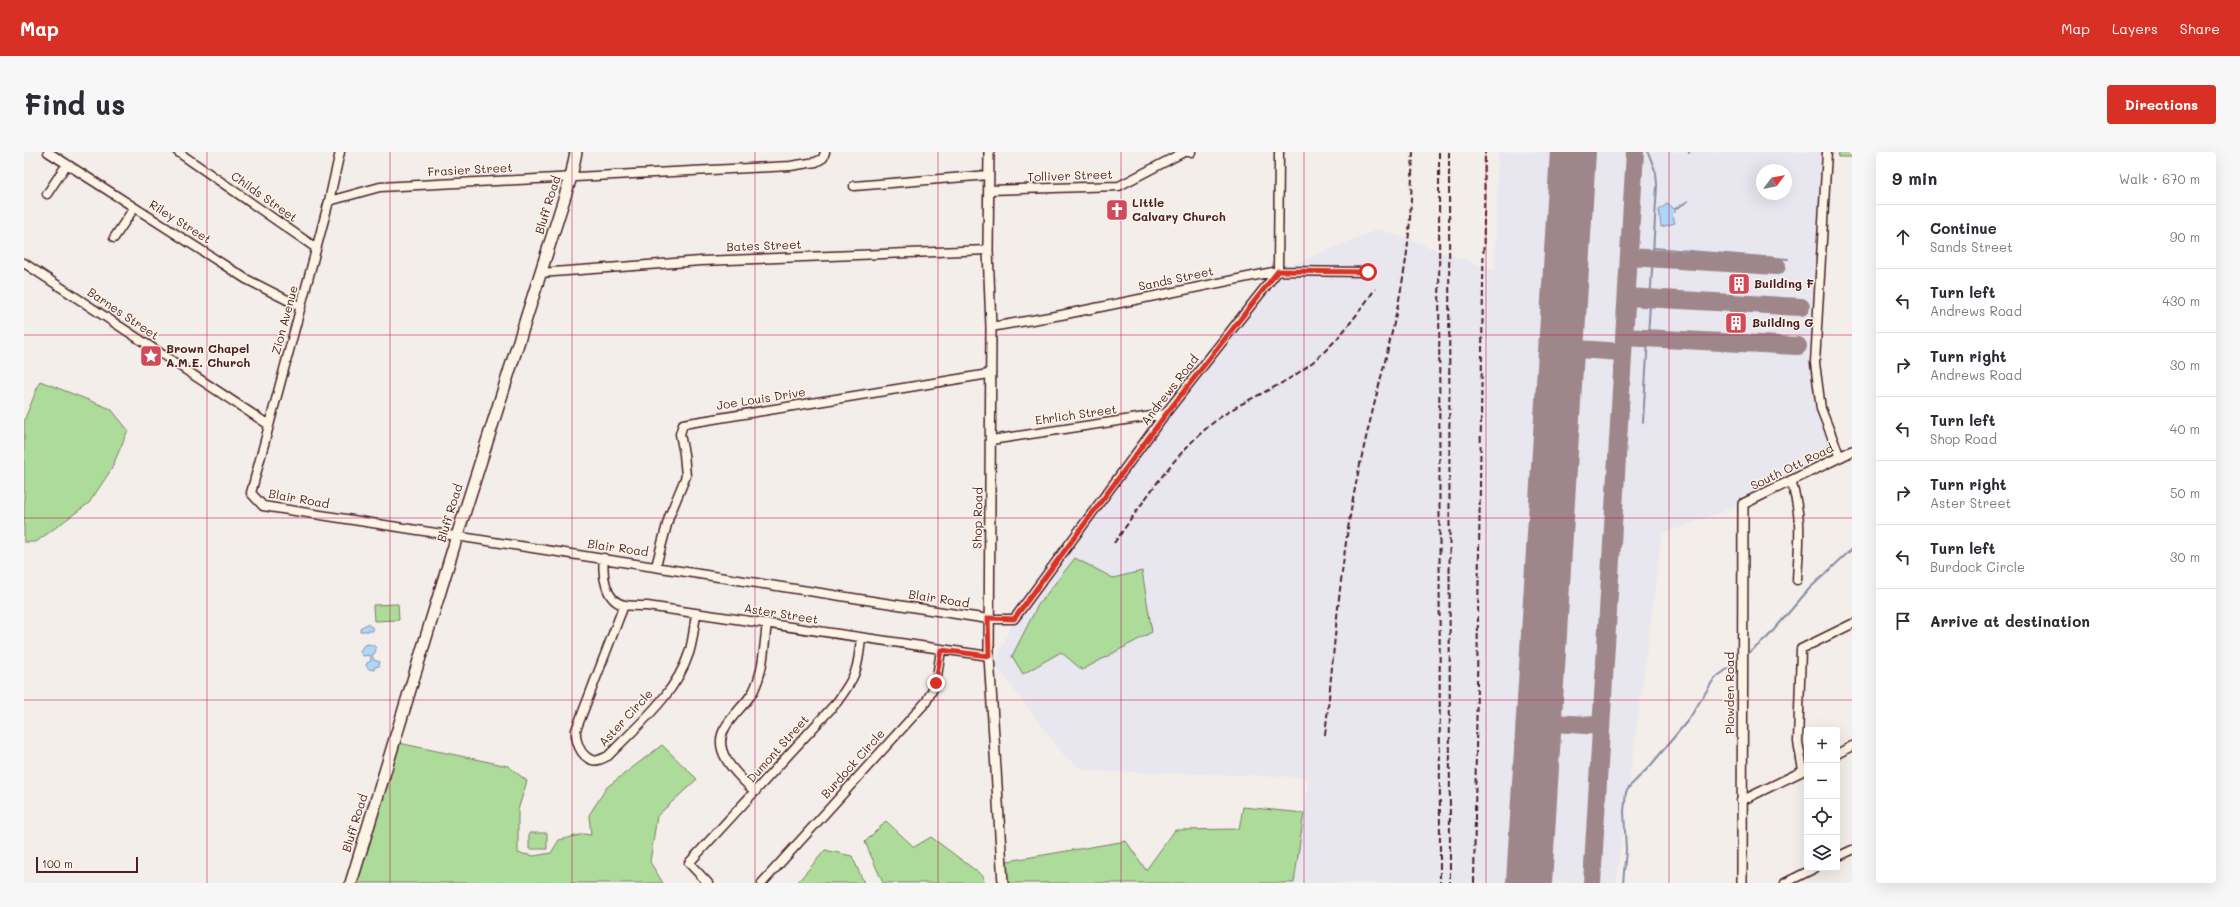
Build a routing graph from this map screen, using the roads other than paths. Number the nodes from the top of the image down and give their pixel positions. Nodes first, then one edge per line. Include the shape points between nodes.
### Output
1 (48, 152) edge
2 (340, 152) edge
3 (576, 152) edge
4 (825, 152) edge
5 (989, 152) edge
6 (1191, 152) edge
7 (1279, 152) edge
8 (1827, 152) edge
9 (181, 153) edge
10 (67, 164) junction
11 (989, 175) junction
12 (571, 176) junction
13 (854, 186) dead end
14 (989, 190) junction
15 (47, 194) dead end
16 (329, 201) junction
17 (134, 208) junction
18 (114, 238) dead end
19 (316, 248) junction
20 (988, 250) junction
21 (24, 263) edge
22 (1278, 271) junction
23 (1368, 272) dead end
24 (540, 273) junction
25 (301, 307) junction
26 (991, 327) junction
27 (989, 374) junction
28 (1166, 414) junction
29 (269, 425) junction
30 (991, 440) junction
31 (1852, 451) edge
32 (1840, 457) junction
33 (1792, 481) junction
34 (251, 493) joint
35 (1743, 504) joint
36 (457, 536) junction
37 (604, 558) junction
38 (656, 566) junction
39 (1797, 580) dead end
40 (624, 605) junction
41 (696, 614) junction
42 (988, 618) junction
43 (767, 623) junction
44 (1852, 624) edge
45 (862, 638) junction
46 (941, 650) junction
47 (989, 656) junction
48 (1852, 746) edge
49 (1840, 752) edge
50 (1804, 766) edge
51 (1804, 770) edge
52 (755, 792) junction
53 (1741, 801) junction
54 (1852, 850) edge
55 (1840, 856) edge
56 (1809, 871) edge
57 (351, 883) edge
58 (708, 883) edge
59 (762, 883) edge
60 (1003, 883) edge
61 (1742, 883) edge
62 (1785, 883) edge

1 - 10 street, Riley Street
2 - 16 street, Zion Avenue
3 - 12 main road, Bluff Road
4 - 12 street, Frasier Street via 823,158 816,162 790,166
5 - 11 street, Shop Road
6 - 14 street, Tolliver Street via 1184,152 1119,186
7 - 22 street
8 - 32 street via 1815,363 1821,409
9 - 19 street, Childs Street
10 - 15 street
10 - 17 street, Riley Street
11 - 13 street
11 - 14 street, Shop Road
12 - 16 street, Frasier Street via 380,187
12 - 24 main road, Bluff Road
14 - 20 street, Shop Road
16 - 19 street, Zion Avenue
17 - 18 street
17 - 25 street, Riley Street via 246,279
19 - 25 street, Zion Avenue
20 - 24 street, Bates Street via 701,261
20 - 26 street, Shop Road
21 - 29 street, Barnes Street
22 - 23 street, Sands Street
22 - 26 street, Sands Street
22 - 28 street, Andrews Road
24 - 36 main road, Bluff Road
25 - 29 street, Zion Avenue
26 - 27 street, Shop Road
27 - 30 street, Shop Road
27 - 38 street, Joe Louis Drive via 683,424 680,434 686,476 669,517
28 - 30 street, Ehrlich Street
28 - 42 street, Andrews Road via 1014,619
29 - 34 street, Zion Avenue
30 - 42 street, Shop Road
31 - 32 street, South Ott Road
32 - 33 street, South Ott Road
33 - 35 street, South Ott Road
33 - 39 street via 1801,523
34 - 36 street, Blair Road via 263,506
35 - 53 street, Plowden Road
36 - 37 street, Blair Road
36 - 57 main road, Bluff Road
37 - 38 street, Blair Road
37 - 40 street via 602,572 606,585 613,598
38 - 42 street, Blair Road
40 - 41 street, Aster Street
40 - 41 street, Aster Circle via 576,730 575,739 583,753 592,760 608,756 659,702 677,678 689,653
41 - 43 street, Aster Street
42 - 47 street, Shop Road
43 - 45 street, Aster Street
43 - 52 street via 760,672 753,691 724,728 721,745 726,759 736,773
44 - 50 street via 1801,649 1798,742
45 - 46 street, Aster Street
45 - 52 street, Dumont Street via 858,667 851,682 837,702
46 - 47 street, Aster Street
46 - 59 street, Burdock Circle via 936,683 926,702
47 - 60 street, Shop Road
48 - 49 street
51 - 53 street
52 - 58 street, Dumont Street via 689,863
53 - 61 street, Plowden Road
54 - 55 street
56 - 62 street

